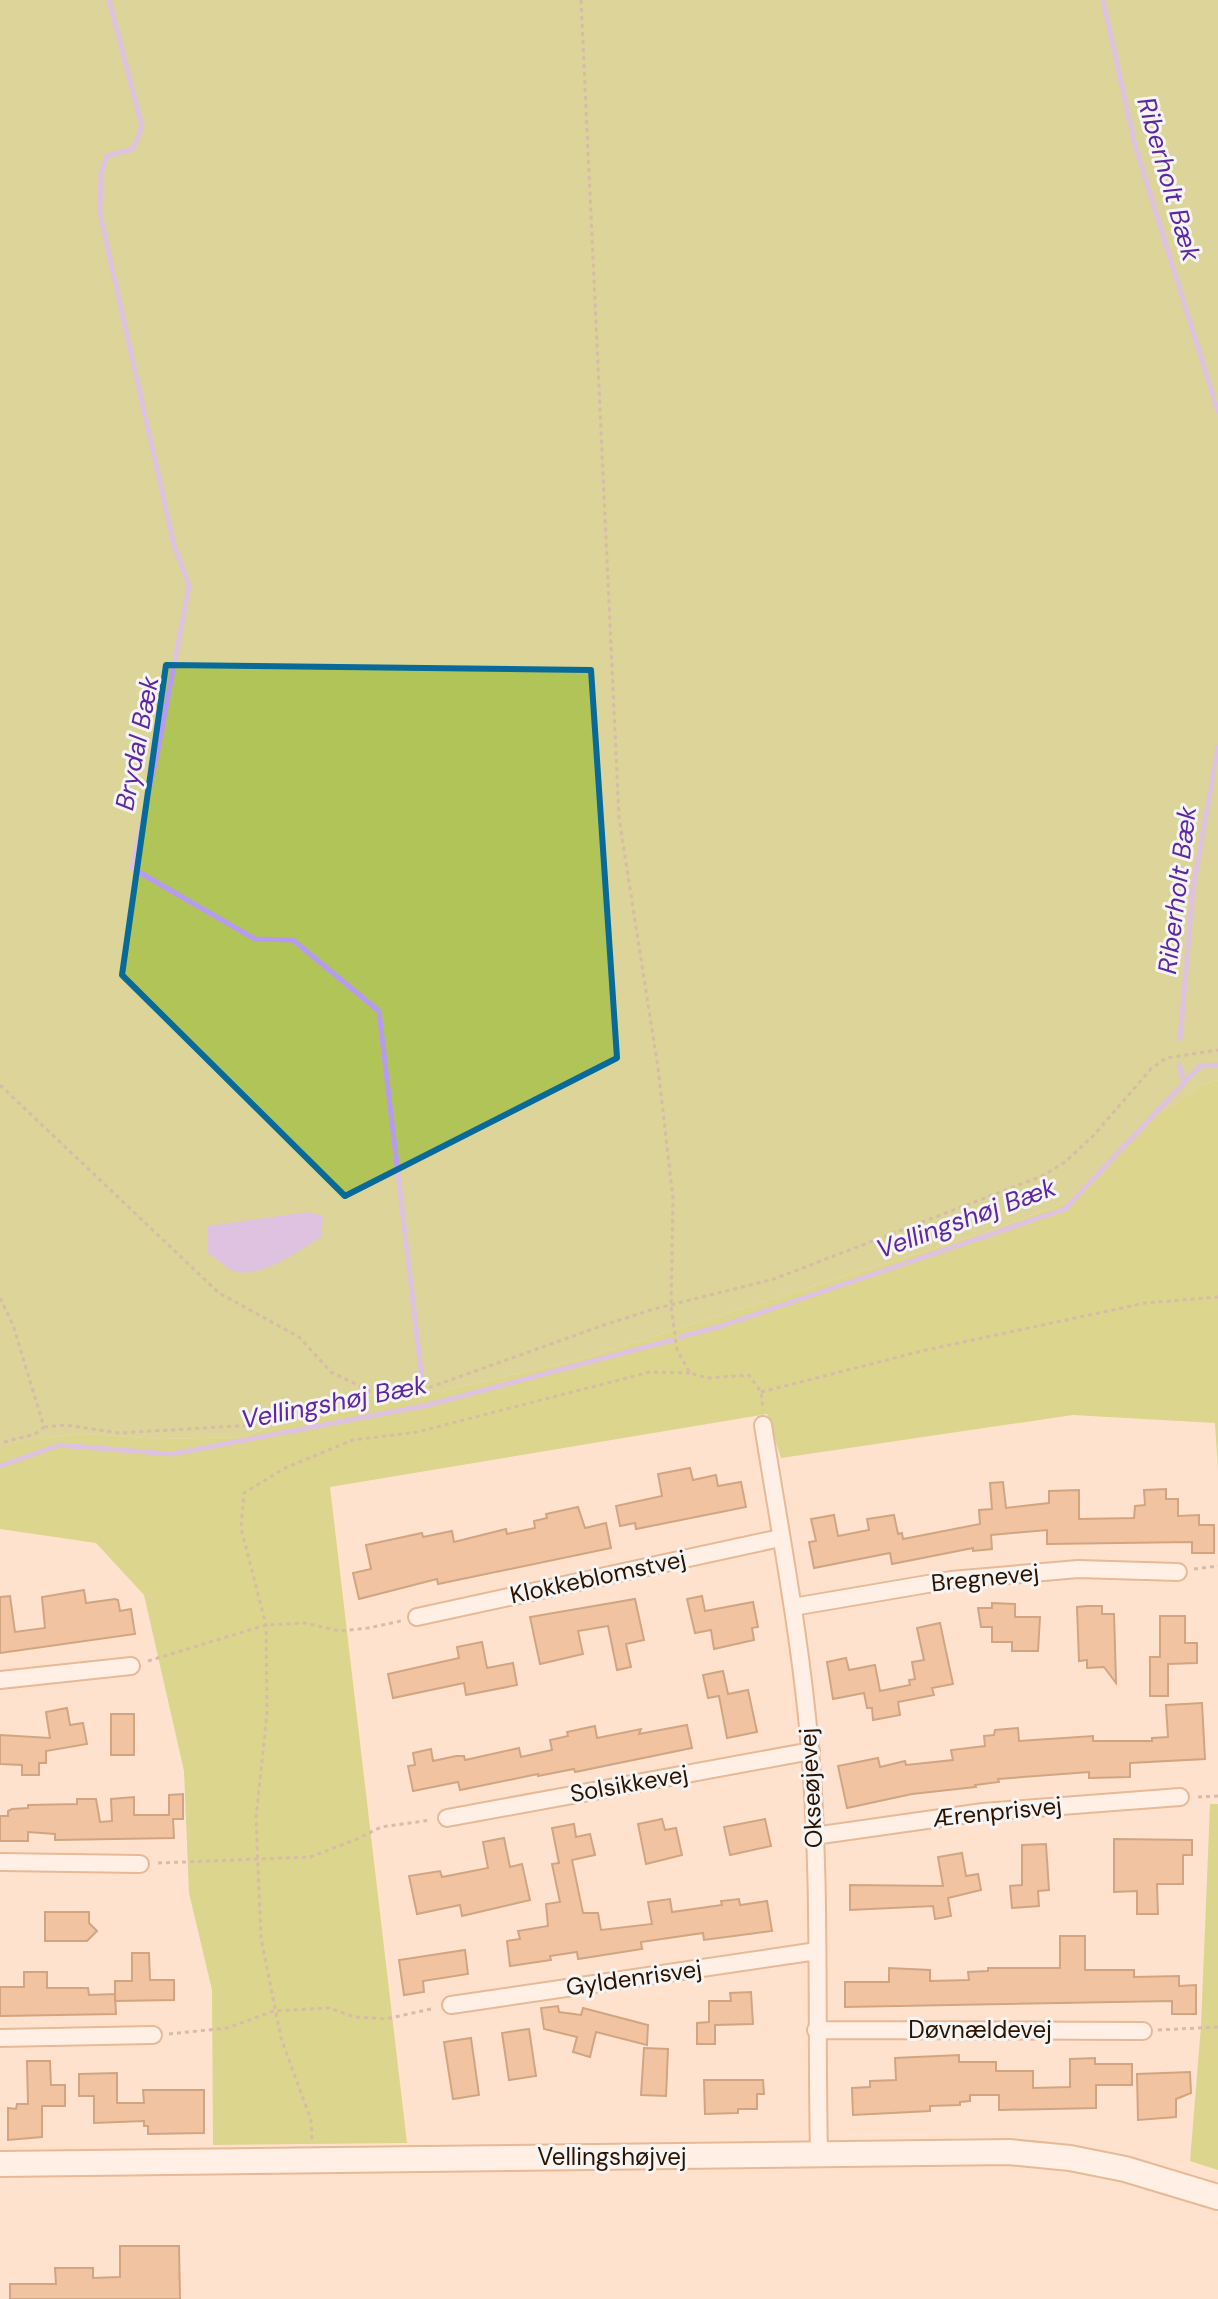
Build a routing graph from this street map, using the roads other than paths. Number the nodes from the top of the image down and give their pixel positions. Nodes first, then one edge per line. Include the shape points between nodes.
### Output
1 (763, 1425) dead end
2 (780, 1538) junction
3 (1178, 1572) road end
4 (793, 1607) junction
5 (417, 1617) road end
6 (131, 1666) road end
7 (0, 1680) edge
8 (811, 1751) junction
9 (1180, 1797) road end
10 (447, 1818) road end
11 (814, 1836) junction
12 (0, 1862) edge
13 (140, 1864) road end
14 (817, 1951) junction
15 (451, 2005) road end
16 (816, 2030) junction
17 (1143, 2031) road end
18 (153, 2035) road end
19 (0, 2038) edge
20 (819, 2155) junction
21 (0, 2164) edge
22 (1218, 2197) edge

1 - 2 street, Okseøjevej
2 - 4 street, Okseøjevej
2 - 5 street, Klokkeblomstvej
3 - 4 street, Bregnevej via 1078,1569 951,1580
4 - 8 street, Okseøjevej
6 - 7 street
8 - 10 street, Solsikkevej
8 - 11 street, Okseøjevej
9 - 11 street, Ærenprisvej via 983,1812
11 - 14 street, Okseøjevej
12 - 13 street
14 - 15 street, Gyldenrisvej
14 - 16 street, Okseøjevej
16 - 17 street, Døvnældevej
16 - 20 street, Okseøjevej
18 - 19 street
20 - 21 street, Vellingshøjvej
20 - 22 street, Vellingshøjvej via 1009,2152 1070,2158

